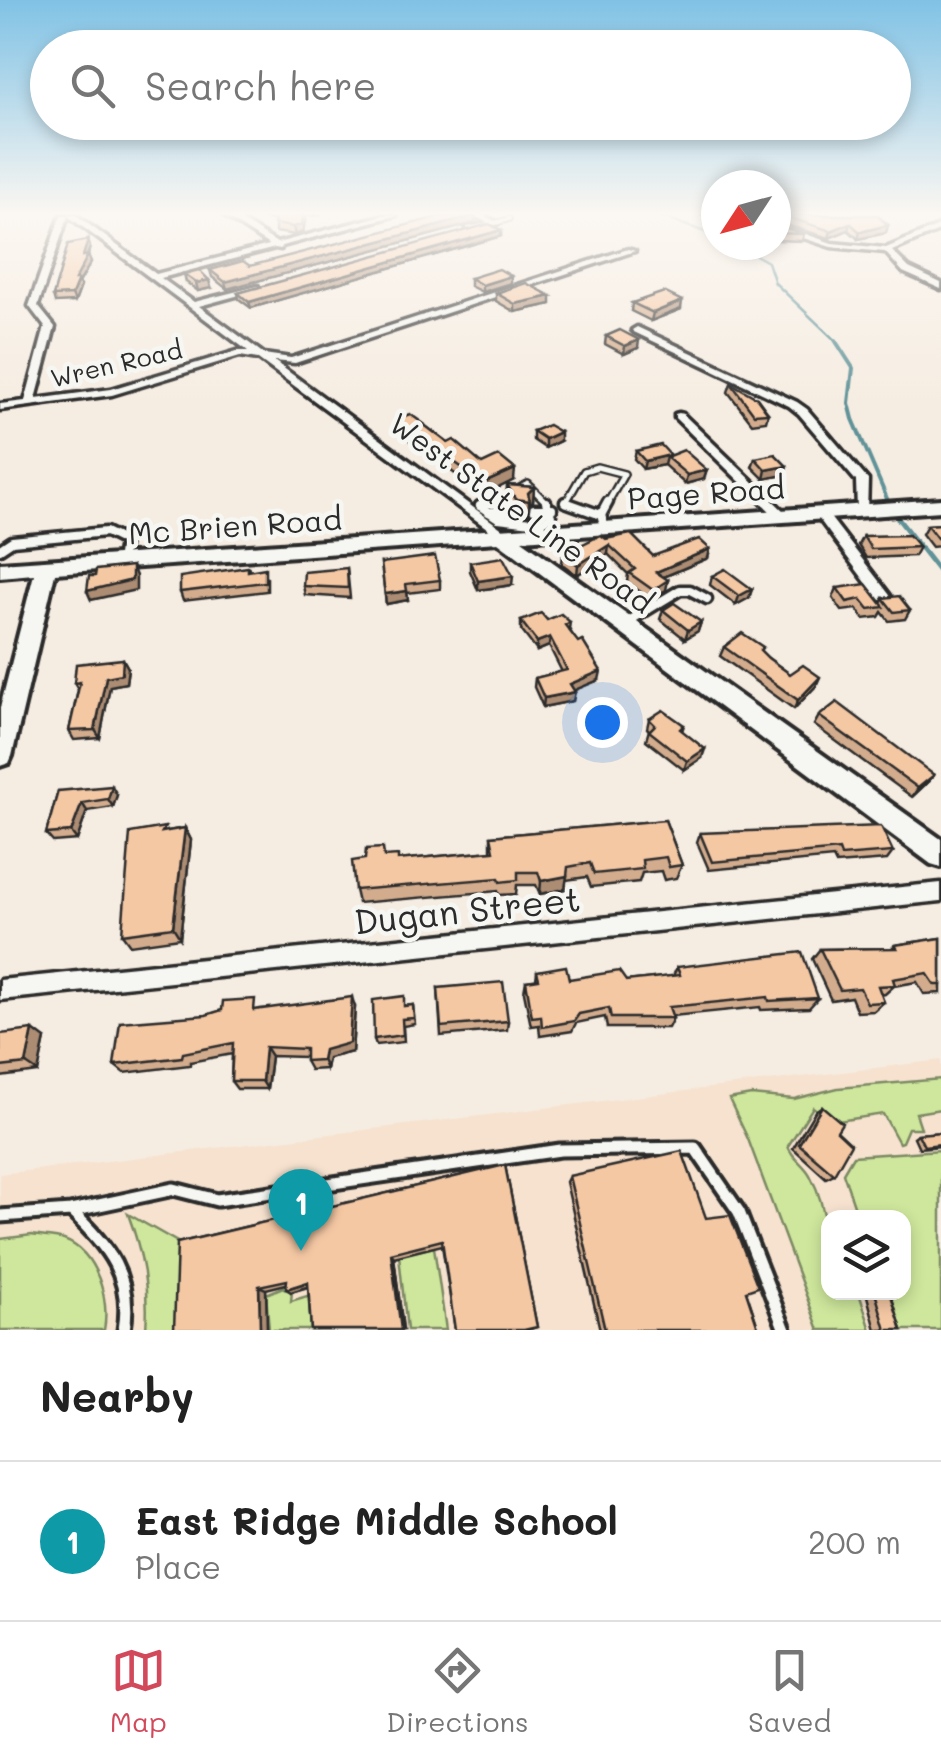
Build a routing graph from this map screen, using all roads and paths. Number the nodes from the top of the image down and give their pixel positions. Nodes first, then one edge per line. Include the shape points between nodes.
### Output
1 (44, 277) edge
2 (154, 277) edge
3 (551, 277) edge
4 (263, 286) edge
5 (192, 305) junction
6 (636, 330) dead end
7 (258, 356) junction
8 (29, 404) junction
9 (0, 407) edge
10 (679, 416) dead end
11 (510, 493) edge
12 (498, 498) dead end
13 (564, 504) junction
14 (941, 505) edge
15 (550, 507) junction
16 (474, 508) junction
17 (534, 510) edge
18 (863, 510) junction
19 (508, 511) dead end
20 (489, 512) junction
21 (822, 514) junction
22 (782, 516) junction
23 (603, 522) junction
24 (543, 528) junction
25 (503, 536) junction
26 (474, 538) joint
27 (0, 549) edge
28 (121, 563) junction
29 (46, 568) junction
30 (0, 570) edge
31 (884, 597) edge
32 (707, 600) dead end
33 (624, 624) junction
34 (0, 756) edge
35 (941, 854) edge
36 (941, 892) edge
37 (0, 990) edge
38 (71, 1211) junction
39 (0, 1216) edge
40 (124, 1330) edge
41 (785, 1330) edge

1 - 8 street via 33,306 50,326
2 - 5 street, West State Line Road
3 - 7 street via 292,361
4 - 5 street
5 - 7 street, West State Line Road
6 - 18 street via 814,419 862,480
7 - 8 street, Wren Road via 240,352 144,385
7 - 16 street, West State Line Road
8 - 9 street, Wren Road
10 - 22 street
11 - 15 lane via 528,484
12 - 16 lane
13 - 15 lane
13 - 23 lane
13 - 23 lane via 584,470 616,470 624,474
14 - 18 main road, Page Road
15 - 17 lane
15 - 24 lane
16 - 20 lane
16 - 25 street, West State Line Road
18 - 21 main road, Page Road
19 - 20 lane
20 - 24 lane
21 - 22 main road, Page Road
21 - 31 street
22 - 23 main road, Page Road
23 - 24 main road, Page Road
24 - 25 main road, Page Road
25 - 26 main road, Page Road
25 - 33 main road, West State Line Road
26 - 28 main road, Mc Brien Road
27 - 28 lane via 12,541 106,532 124,541
28 - 29 main road, Mc Brien Road
29 - 30 main road, Mc Brien Road
29 - 34 main road
32 - 33 lane via 680,590
33 - 35 main road, West State Line Road
36 - 37 street, Dugan Street
38 - 39 lane
38 - 40 lane via 116,1254
38 - 41 lane via 174,1189 217,1200 560,1150 696,1148 725,1183 753,1236

